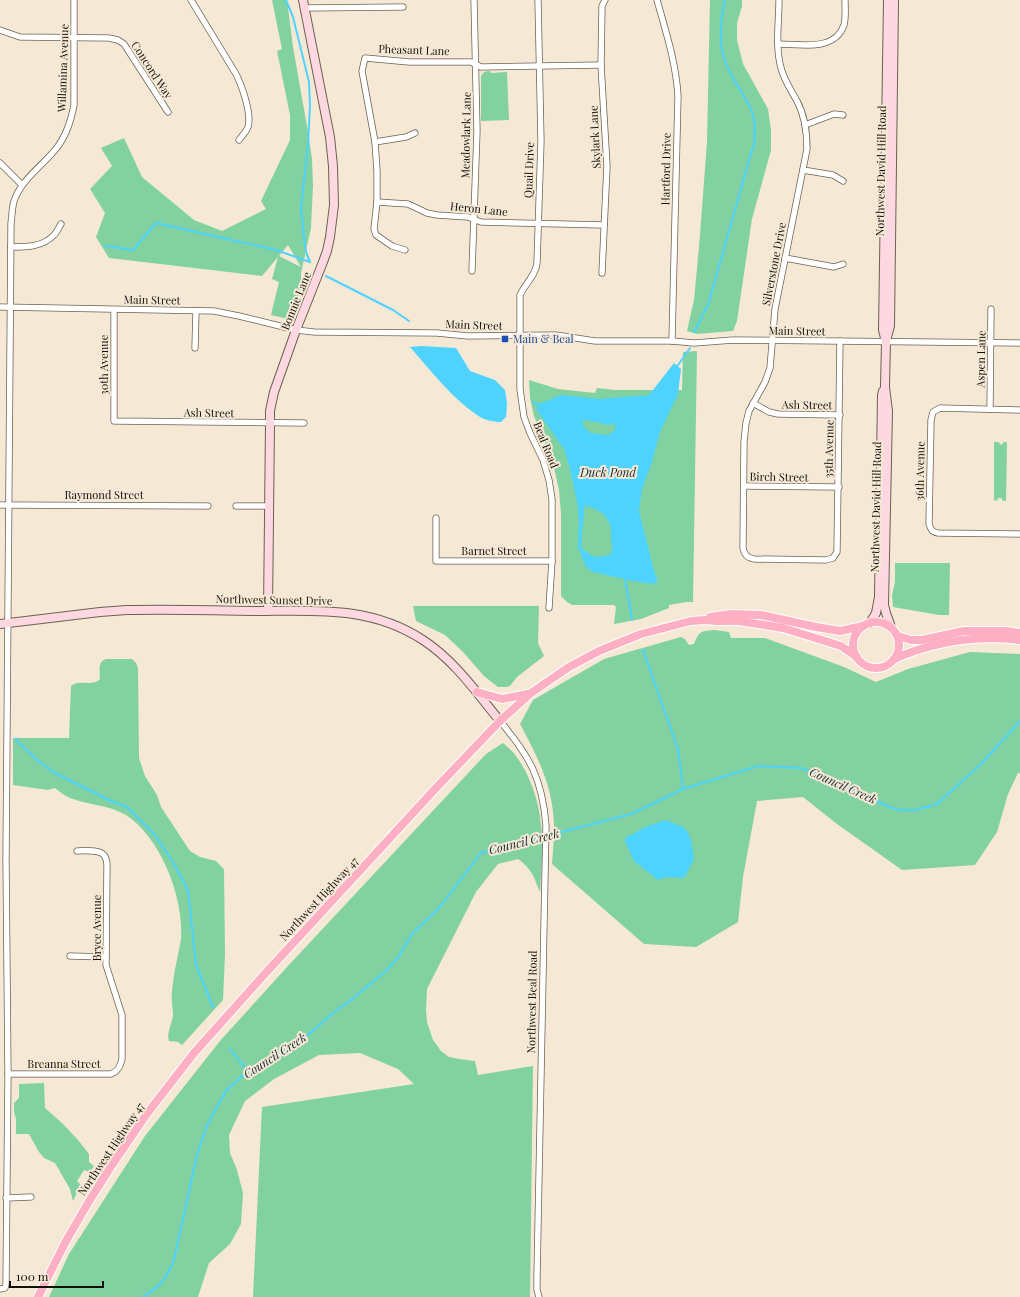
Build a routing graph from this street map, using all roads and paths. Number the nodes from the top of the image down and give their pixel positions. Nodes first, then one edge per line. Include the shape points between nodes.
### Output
1 (74, 0) edge
2 (191, 0) edge
3 (474, 0) edge
4 (538, 0) edge
5 (605, 0) edge
6 (657, 0) edge
7 (779, 0) edge
8 (845, 0) edge
9 (888, 0) edge
10 (894, 0) edge
11 (304, 4) edge
12 (403, 7) dead end
13 (0, 30) edge
14 (74, 38) junction
15 (778, 44) junction
16 (476, 65) junction
17 (601, 65) junction
18 (539, 66) junction
19 (168, 112) dead end
20 (843, 115) dead end
21 (805, 125) junction
22 (415, 132) dead end
23 (238, 140) dead end
24 (375, 142) junction
25 (0, 163) edge
26 (803, 170) junction
27 (844, 181) dead end
28 (22, 185) junction
29 (377, 202) junction
30 (474, 219) junction
31 (538, 223) junction
32 (61, 224) dead end
33 (604, 225) junction
34 (11, 247) junction
35 (405, 250) dead end
36 (785, 258) junction
37 (844, 264) dead end
38 (472, 271) dead end
39 (602, 273) dead end
40 (0, 307) edge
41 (10, 307) junction
42 (991, 309) dead end
43 (114, 310) junction
44 (196, 311) junction
45 (296, 330) junction
46 (520, 336) junction
47 (772, 340) junction
48 (672, 341) junction
49 (840, 341) junction
50 (886, 342) junction
51 (991, 342) junction
52 (1020, 343) edge
53 (195, 348) dead end
54 (885, 387) junction
55 (753, 403) junction
56 (990, 409) junction
57 (1020, 410) edge
58 (840, 415) junction
59 (114, 422) joint
60 (304, 423) dead end
61 (270, 424) junction
62 (744, 486) junction
63 (839, 487) junction
64 (0, 505) edge
65 (9, 505) junction
66 (208, 506) dead end
67 (236, 506) dead end
68 (269, 506) junction
69 (436, 518) dead end
70 (1020, 534) edge
71 (834, 556) joint
72 (552, 561) junction
73 (549, 608) dead end
74 (268, 611) junction
75 (706, 620) junction
76 (4, 624) edge
77 (867, 624) junction
78 (891, 627) junction
79 (1020, 633) edge
80 (898, 636) junction
81 (1020, 640) edge
82 (857, 657) junction
83 (894, 659) junction
84 (477, 692) junction
85 (531, 693) junction
86 (500, 721) junction
87 (77, 851) dead end
88 (70, 956) dead end
89 (106, 957) junction
90 (118, 1069) joint
91 (8, 1074) junction
92 (6, 1198) junction
93 (31, 1198) dead end
94 (0, 1289) edge
95 (38, 1297) edge
96 (539, 1297) edge

1 - 14 street, Willamina Avenue
2 - 23 street via 240,82 249,122 246,131
3 - 16 street, Meadowlark Lane
4 - 18 street, Quail Drive
5 - 17 street, Skylark Lane via 602,6
6 - 48 street, Hartford Drive via 674,64 678,96
7 - 15 street, Silverstone Drive
8 - 15 street via 844,24 833,40 819,44
9 - 50 street, Northwest David Hill Road via 883,326
10 - 50 street, Northwest David Hill Road via 890,326
11 - 12 street
11 - 45 street, Bonnie Lane via 332,150 334,204 327,251
13 - 14 street, Concord Way via 20,37
14 - 19 street, Concord Way via 110,38 124,44
14 - 28 street, Willamina Avenue via 74,105 71,119 56,150
15 - 21 street, Silverstone Drive via 783,74
16 - 18 street, Pheasant Lane via 481,68
16 - 24 street, Pheasant Lane via 470,62 409,62 364,58 362,71
16 - 30 street, Meadowlark Lane
17 - 18 street, Pheasant Lane
17 - 33 street, Skylark Lane via 607,166
18 - 31 street, Quail Drive
20 - 21 street via 834,114
21 - 26 street, Silverstone Drive via 807,149
22 - 24 street via 406,137
24 - 29 street, Pheasant Lane
25 - 28 street
26 - 27 street
26 - 36 street, Silverstone Drive
28 - 34 street, Willamina Avenue via 12,210
29 - 30 street, Heron Lane via 408,204 427,213
29 - 35 street, Pheasant Lane via 374,229 376,235 392,246
30 - 31 street, Heron Lane via 481,222
30 - 38 street, Meadowlark Lane
31 - 33 street, Heron Lane
31 - 46 street, Quail Drive via 537,267 520,295
32 - 34 street via 54,235 42,244
33 - 39 street, Skylark Lane
34 - 41 street, Willamina Avenue
36 - 37 street via 834,267
36 - 47 street, Silverstone Drive
40 - 41 street, Main Street
41 - 43 street, Main Street
41 - 65 street, Willamina Avenue
42 - 51 street, Aspen Lane
43 - 44 street, Main Street
43 - 59 street, 30th Avenue
44 - 45 street, Main Street via 225,313
44 - 53 street
45 - 46 street, Main Street
45 - 61 street, Bonnie Lane via 274,392
46 - 48 street, Main Street via 556,335 595,341
46 - 72 street, Beal Road via 520,388 524,416 543,460 552,500
47 - 48 street, Main Street via 694,343
47 - 49 street, Main Street
47 - 55 street, Silverstone Drive via 767,379
49 - 50 street, Main Street
49 - 58 street, 35th Avenue
50 - 51 street, Main Street
50 - 54 street, Northwest David Hill Road
51 - 52 street, Main Street
51 - 56 street, Aspen Lane
54 - 77 street, Northwest David Hill Road via 882,395 879,597 876,612
54 - 78 street, Northwest David Hill Road via 888,411 884,605
55 - 58 street, Ash Street via 776,414
55 - 62 street, Silverstone Drive via 744,432
56 - 57 street
56 - 70 street, 36th Avenue via 940,408 932,413 931,530 938,533
58 - 63 street, 35th Avenue
59 - 61 street, Ash Street
60 - 61 street, Ash Street
61 - 68 street, Bonnie Lane
62 - 63 street, Birch Street
62 - 71 street, Silverstone Drive via 743,548 746,555 754,559 827,560
63 - 71 street, 35th Avenue via 838,550
64 - 65 street, Raymond Street
65 - 66 street, Raymond Street
65 - 76 street, Willamina Avenue
67 - 68 street
68 - 74 street, Bonnie Lane
69 - 72 street, Barnet Street via 436,561
72 - 73 street, Beal Road
74 - 76 street, Northwest Sunset Drive via 122,610
74 - 84 street, Northwest Sunset Drive via 341,611 391,623 423,640 443,655
75 - 77 main road, Northwest Highway 47 via 712,616 761,615 840,631
75 - 82 main road, Northwest Highway 47 via 739,621 783,628 841,646
75 - 85 main road, Northwest Highway 47 via 655,630 612,646 569,667
76 - 91 street, Willamina Avenue
77 - 78 main road via 877,622
77 - 82 main road via 855,637 854,650
78 - 80 main road
79 - 80 main road via 964,632 922,640
80 - 83 main road via 899,648
81 - 83 main road via 990,638 957,641 910,652
82 - 83 main road via 868,666 875,667 882,667
84 - 85 main road via 502,699
84 - 86 street, Northwest Sunset Drive
85 - 86 main road, Northwest Highway 47
86 - 95 main road, Northwest Highway 47 via 262,977 178,1073 131,1136 88,1203
86 - 96 street, Northwest Beal Road via 522,749 535,772 542,793 546,825 537,1276
87 - 89 street, Bryce Avenue via 96,852 105,856
88 - 89 street
89 - 90 street, Bryce Avenue via 107,970 122,1015 122,1059
90 - 91 street, Breanna Street via 105,1074
91 - 92 street, Willamina Avenue
92 - 93 street
92 - 94 street, Willamina Avenue via 6,1284 5,1288

